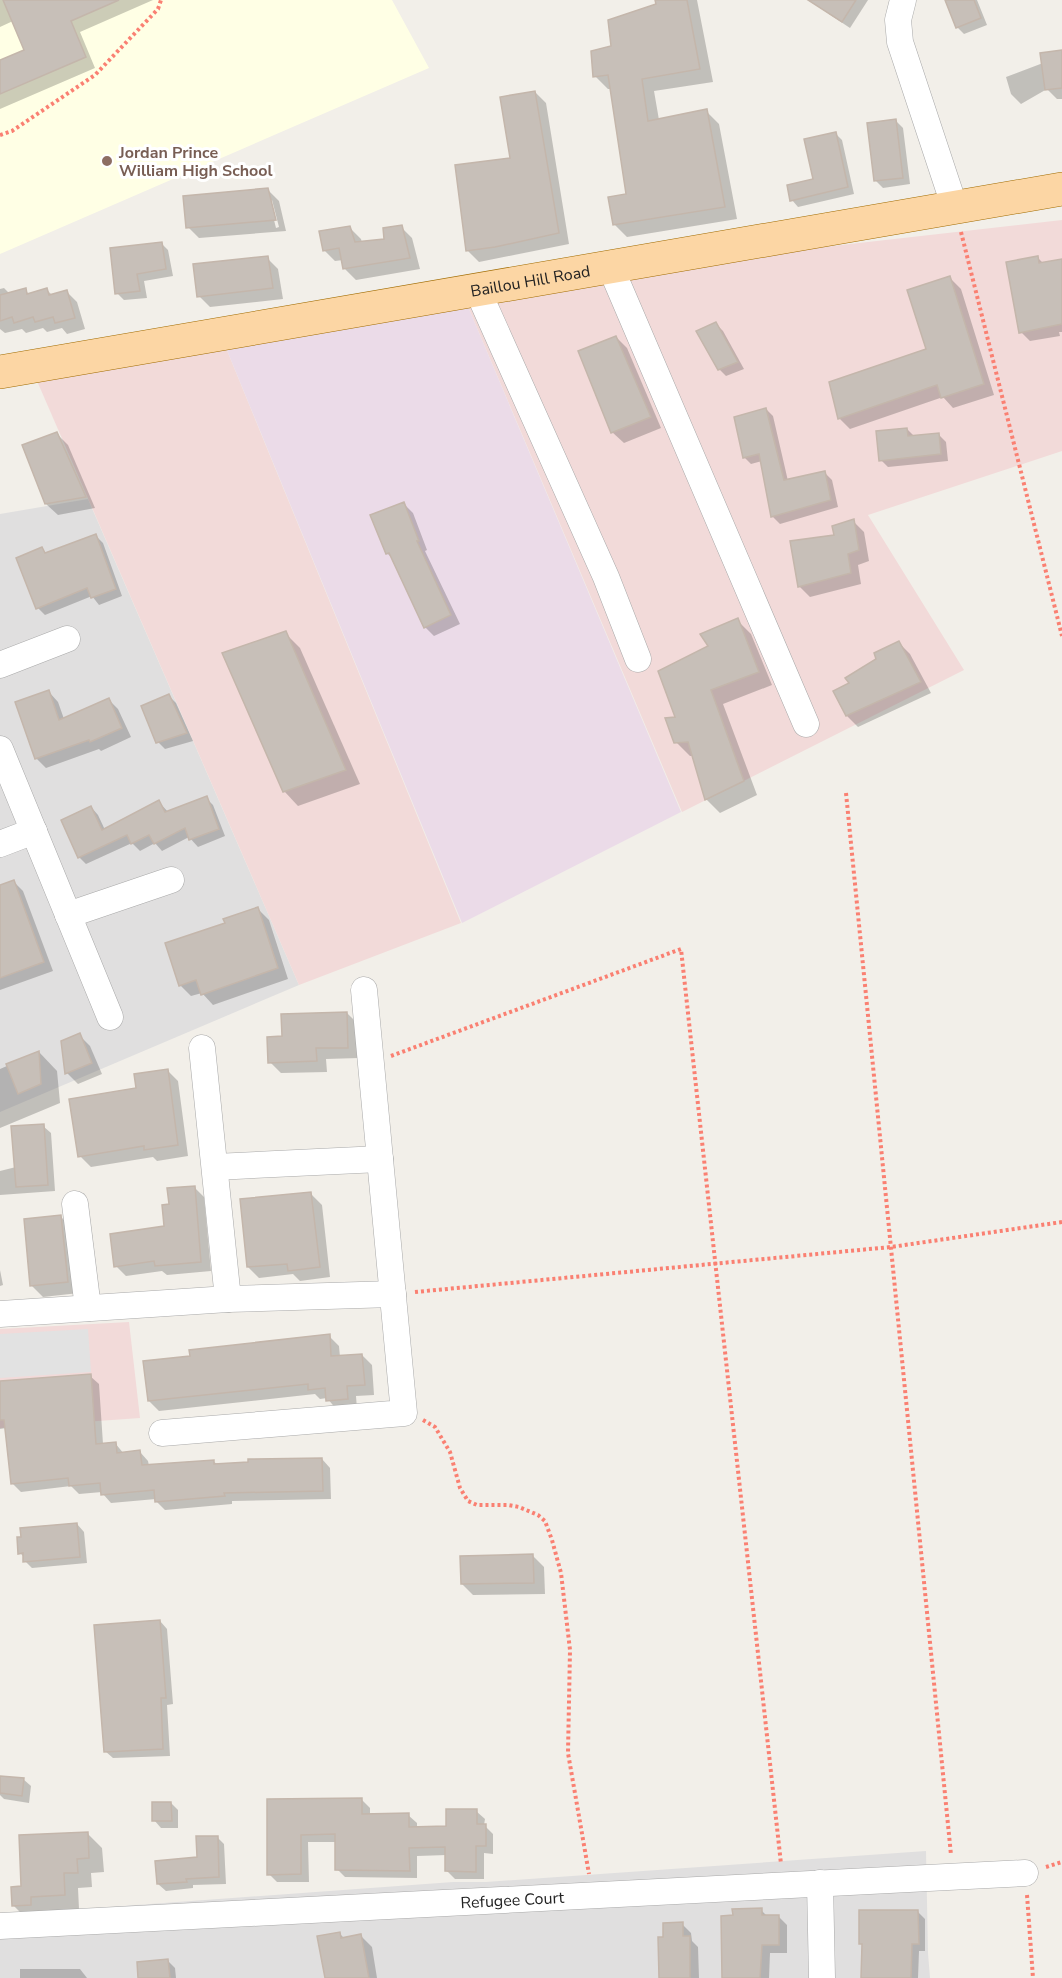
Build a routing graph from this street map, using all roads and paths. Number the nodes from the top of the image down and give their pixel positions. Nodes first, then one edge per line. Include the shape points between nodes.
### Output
1 (161, 0) edge
2 (903, 0) edge
3 (0, 135) edge
4 (1062, 189) edge
5 (955, 208) junction
6 (610, 266) junction
7 (477, 289) junction
8 (0, 372) edge
9 (1062, 636) edge
10 (67, 639) dead end
11 (638, 659) dead end
12 (0, 664) edge
13 (806, 724) dead end
14 (0, 749) edge
15 (846, 794) dead end
16 (34, 831) junction
17 (0, 844) edge
18 (171, 880) dead end
19 (68, 915) junction
20 (364, 990) dead end
21 (110, 1017) dead end
22 (202, 1048) dead end
23 (371, 1064) junction
24 (380, 1159) junction
25 (215, 1167) junction
26 (75, 1204) dead end
27 (1062, 1222) edge
28 (891, 1247) junction
29 (715, 1263) junction
30 (393, 1294) junction
31 (228, 1299) junction
32 (88, 1308) junction
33 (0, 1314) edge
34 (404, 1413) junction
35 (162, 1433) dead end
36 (1025, 1873) joint
37 (953, 1876) junction
38 (820, 1883) junction
39 (783, 1885) junction
40 (593, 1896) junction
41 (0, 1926) edge
42 (822, 1978) edge
43 (1033, 1978) edge

1 - 3 path via 158,9 95,75 12,131
2 - 5 street via 898,20 900,42
4 - 5 main road, Baillou Hill Road
5 - 6 main road, Baillou Hill Road
5 - 9 path
6 - 7 main road, Baillou Hill Road
6 - 13 street
7 - 8 main road, Baillou Hill Road
7 - 11 street via 606,577
10 - 12 street
14 - 16 street
15 - 28 path
16 - 17 street
16 - 19 street
18 - 19 street
19 - 21 street
20 - 23 street
22 - 25 street
23 - 24 street
23 - 29 path via 681,949
24 - 25 street
24 - 30 street
25 - 31 street
26 - 32 street
27 - 28 path
28 - 29 path
28 - 37 path
29 - 30 path
29 - 39 path
30 - 31 street
30 - 34 street
31 - 32 street
32 - 33 street
34 - 35 street
34 - 40 path via 435,1427 450,1452 460,1488 468,1501 519,1507 545,1521 561,1573 570,1650 568,1753
36 - 37 street, Refugee Court
36 - 43 path
37 - 38 street, Refugee Court
38 - 39 street, Refugee Court
38 - 42 street
39 - 40 street, Refugee Court
40 - 41 street, Refugee Court

